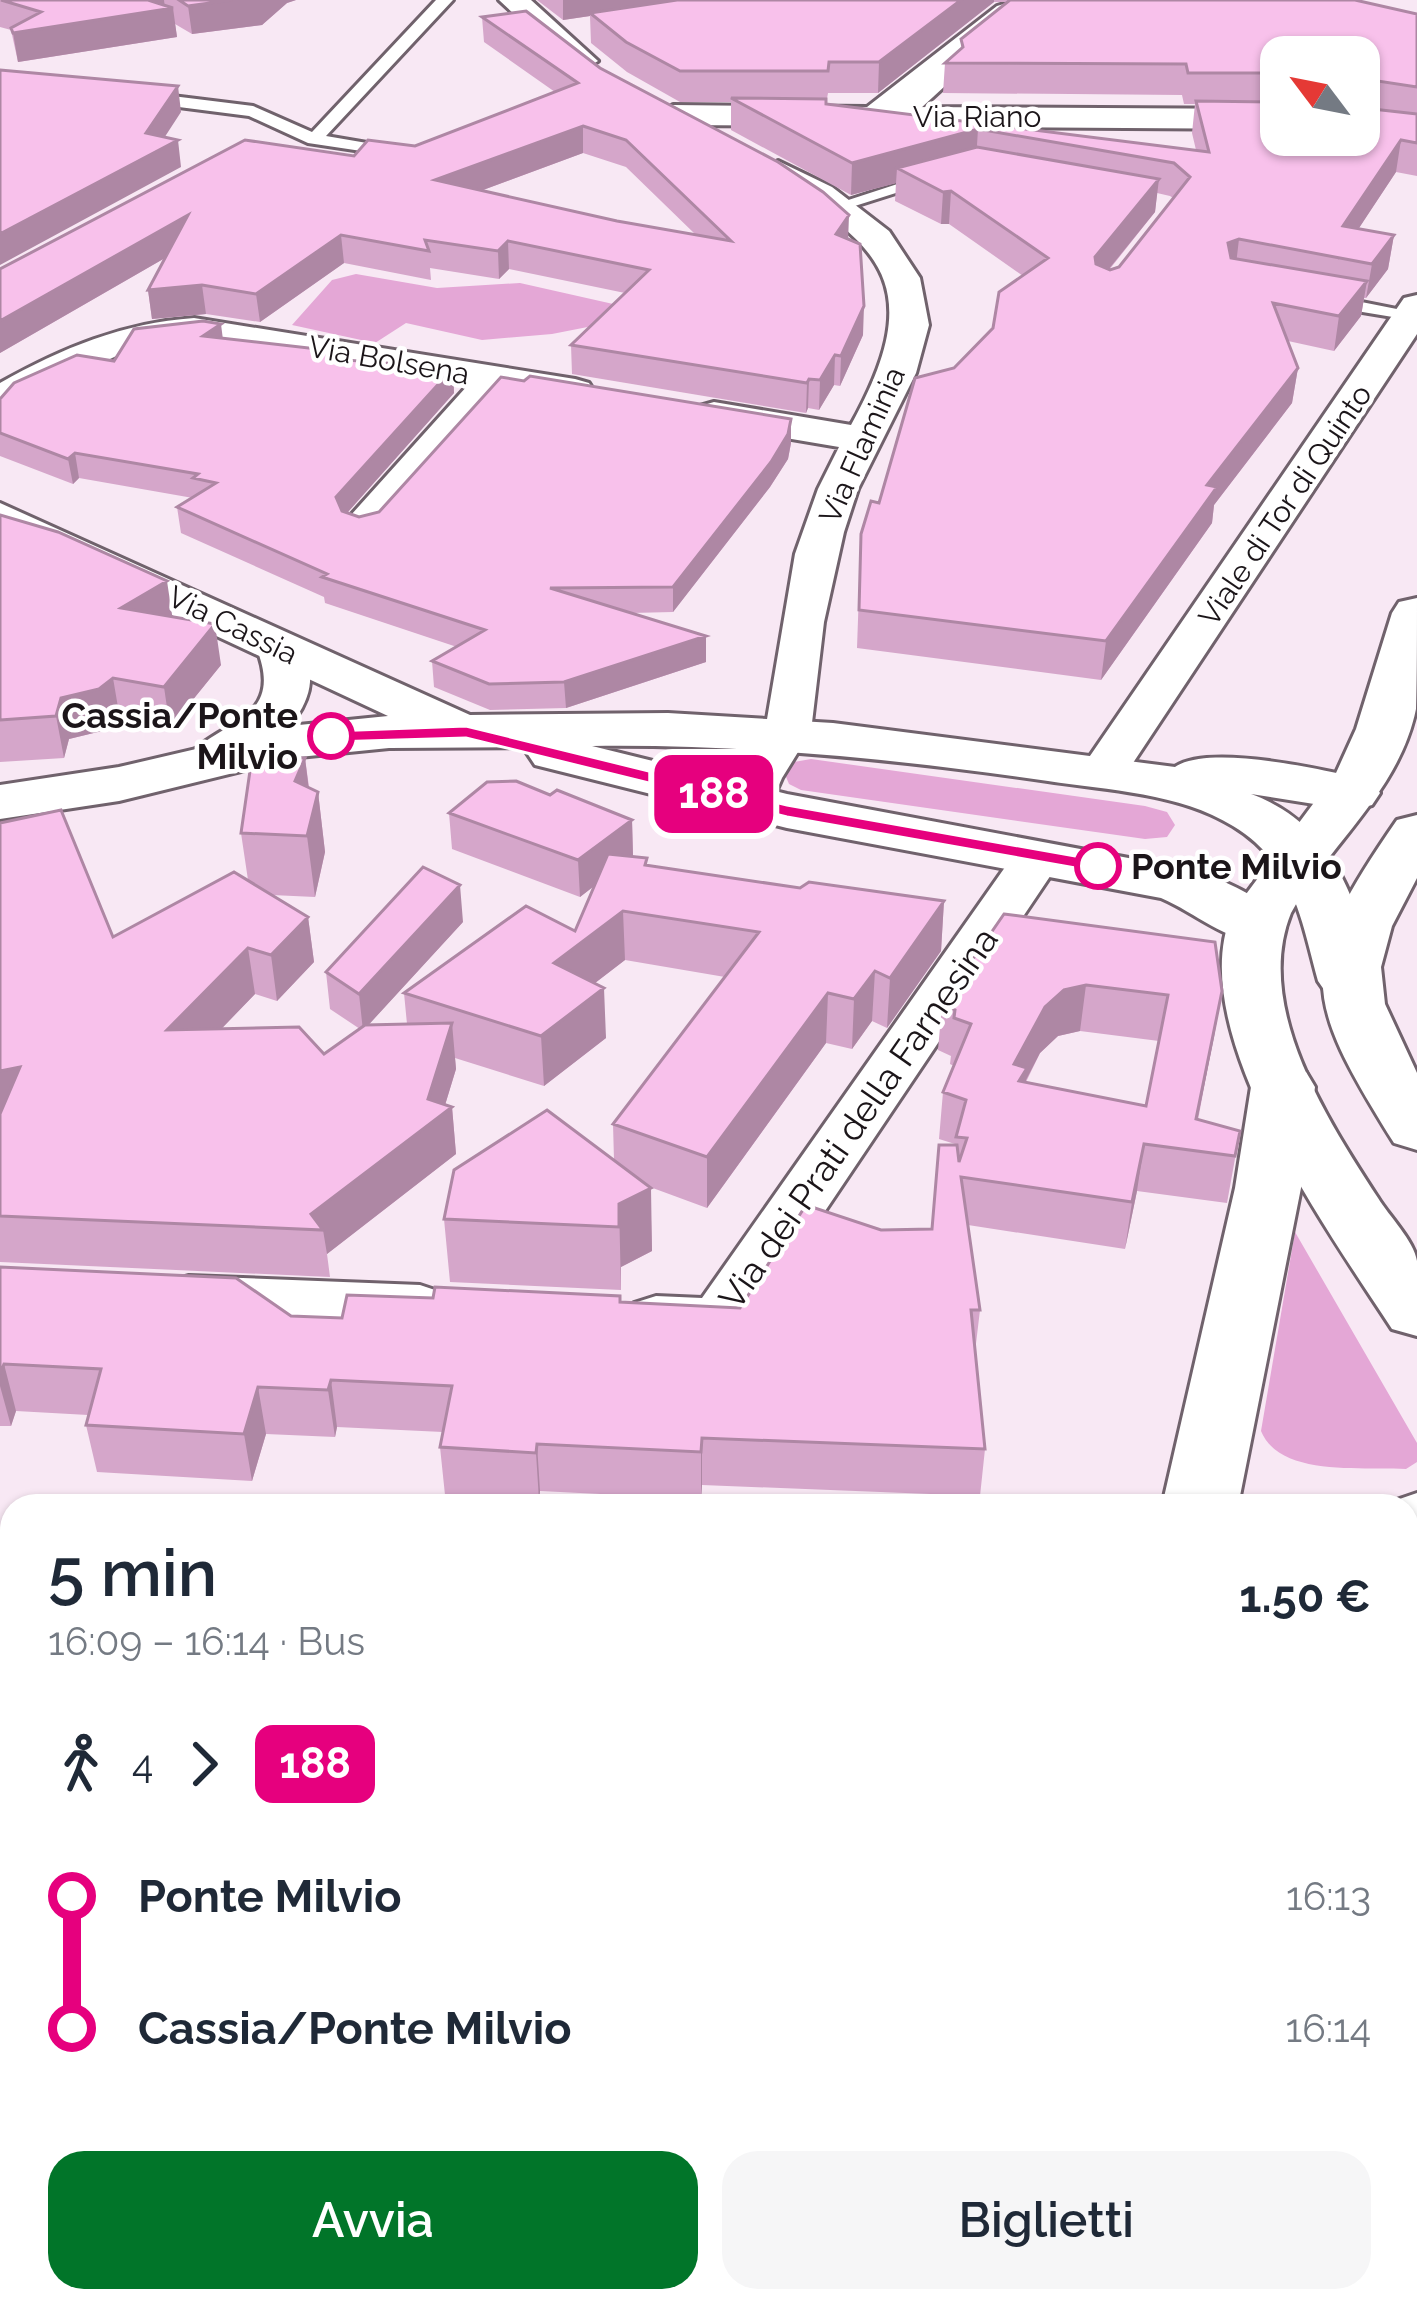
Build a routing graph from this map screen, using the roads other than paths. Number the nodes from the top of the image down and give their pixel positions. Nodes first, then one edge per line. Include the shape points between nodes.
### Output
1 (445, 0) edge
2 (514, 0) edge
3 (1006, 12) edge
4 (596, 28) edge
5 (553, 34) junction
6 (950, 74) edge
7 (613, 83) edge
8 (123, 95) edge
9 (658, 107) joint
10 (889, 116) junction
11 (1260, 119) edge
12 (314, 139) junction
13 (415, 157) edge
14 (946, 174) edge
15 (839, 206) junction
16 (1302, 296) edge
17 (1413, 311) edge
18 (495, 378) junction
19 (607, 397) edge
20 (0, 399) edge
21 (674, 408) edge
22 (862, 439) junction
23 (0, 517) edge
24 (363, 525) edge
25 (1417, 613) edge
26 (278, 647) junction
27 (466, 732) junction
28 (788, 736) junction
29 (206, 764) junction
30 (1103, 772) junction
31 (1164, 781) junction
32 (1352, 793) junction
33 (60, 794) junction
34 (0, 802) edge
35 (750, 802) junction
36 (0, 819) edge
37 (1417, 832) edge
38 (1300, 855) junction
39 (1050, 858) junction
40 (1256, 927) junction
41 (1349, 981) junction
42 (1283, 1087) junction
43 (1417, 1129) edge
44 (144, 1294) edge
45 (479, 1310) edge
46 (1417, 1311) edge
47 (599, 1315) edge
48 (1203, 1494) edge

1 - 12 lane
2 - 5 street
3 - 10 street
4 - 5 street
5 - 7 street
6 - 10 lane
8 - 12 lane via 253,111
9 - 10 street, Via Riano
9 - 15 street, Via Flaminia
10 - 11 street, Via Riano
12 - 13 lane
14 - 15 lane
15 - 22 street, Via Flaminia via 890,252 910,310 898,370
16 - 17 lane, Viale di Tor di Quinto
17 - 30 street, Viale di Tor di Quinto
18 - 19 street, Via Bolsena
18 - 20 street, Via Bolsena via 178,330 88,349
18 - 24 street
21 - 22 street
22 - 28 street, Via Flaminia via 820,538
23 - 26 street, Via Cassia
25 - 32 street
26 - 27 street, Via Cassia
26 - 29 street via 289,672 282,706
27 - 28 street
27 - 29 street via 325,737
27 - 35 street
28 - 30 street
28 - 35 street via 758,772
29 - 33 street
30 - 31 street
31 - 32 street via 1243,776
31 - 38 street via 1253,814
31 - 39 street via 1198,817 1188,844 1146,857
32 - 38 street
33 - 34 street
33 - 36 street
35 - 39 street
37 - 41 street via 1368,918
38 - 40 street
38 - 41 street via 1320,884
39 - 40 street via 1178,883
39 - 47 street, Via dei Prati della Farnesina via 719,1321
40 - 42 street via 1250,985
41 - 43 street
42 - 46 street via 1326,1171
42 - 48 street
44 - 45 street

